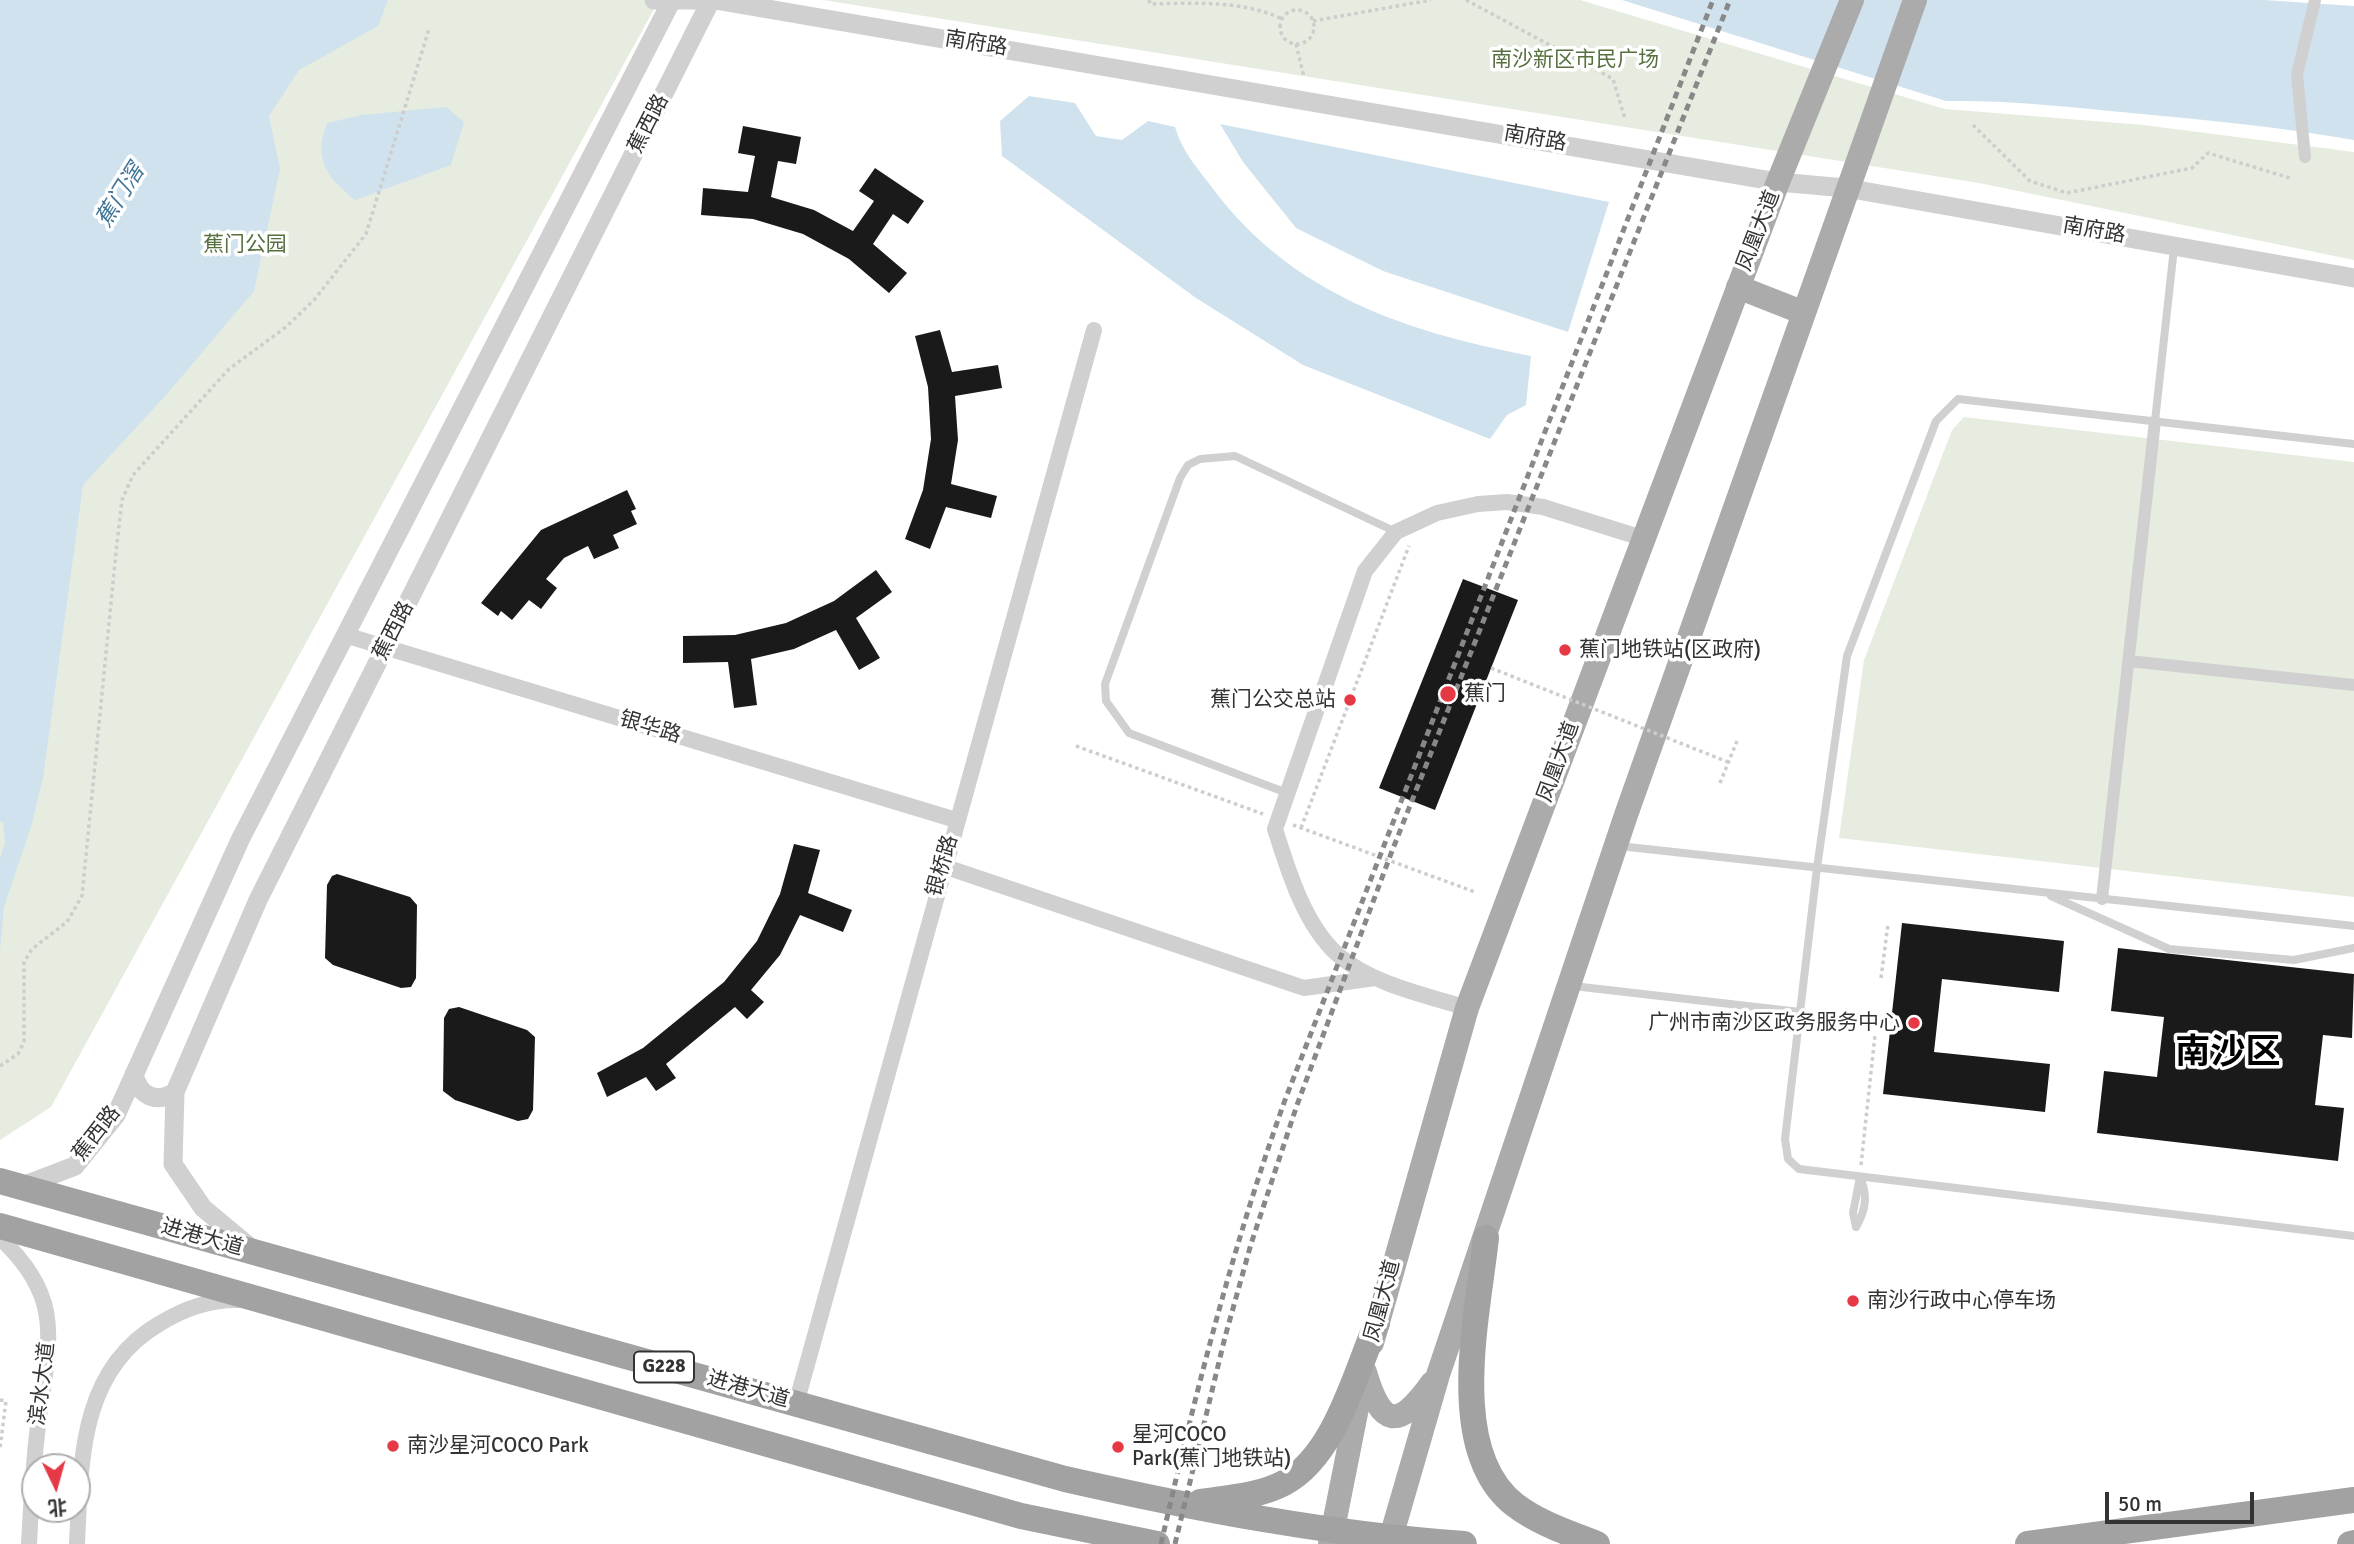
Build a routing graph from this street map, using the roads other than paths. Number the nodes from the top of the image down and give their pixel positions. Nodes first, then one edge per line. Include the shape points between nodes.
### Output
1 (702, 0) edge
2 (713, 0) edge
3 (1852, 0) edge
4 (1915, 0) edge
5 (2315, 0) edge
6 (665, 1) edge
7 (2305, 157) dead end
8 (1778, 182) junction
9 (1846, 188) junction
10 (2175, 245) junction
11 (2354, 278) edge
12 (1738, 287) junction
13 (1804, 313) junction
14 (1094, 330) dead end
15 (2155, 421) junction
16 (2354, 444) edge
17 (1396, 531) junction
18 (1643, 538) junction
19 (345, 635) junction
20 (385, 647) junction
21 (2129, 661) junction
22 (2354, 685) edge
23 (1288, 793) junction
24 (956, 820) junction
25 (1616, 846) junction
26 (943, 866) junction
27 (1817, 867) junction
28 (2042, 892) junction
29 (2102, 899) junction
30 (2354, 926) edge
31 (2354, 948) edge
32 (1375, 978) junction
33 (1570, 985) junction
34 (1467, 1008) junction
35 (1800, 1012) junction
36 (134, 1074) junction
37 (175, 1092) junction
38 (1860, 1177) junction
39 (10, 1184) edge
40 (0, 1226) edge
41 (2354, 1236) edge
42 (0, 1238) edge
43 (1486, 1238) junction
44 (257, 1253) junction
45 (262, 1301) junction
46 (1377, 1323) junction
47 (1364, 1371) junction
48 (1438, 1375) junction
49 (796, 1404) junction
50 (2354, 1500) edge
51 (1181, 1506) junction
52 (1331, 1538) edge
53 (1390, 1541) edge
54 (29, 1544) edge
55 (77, 1544) edge
56 (1157, 1544) edge
57 (1464, 1544) edge
58 (1597, 1544) edge
59 (2028, 1544) edge

1 - 6 street
2 - 8 street, 南府路
2 - 20 street, 蕉西路
3 - 8 main road, 凤凰大道
4 - 9 main road
5 - 7 street via 2297,75
6 - 19 street, 蕉西路
8 - 9 street, 南府路
8 - 12 main road, 凤凰大道
9 - 10 street, 南府路
9 - 13 main road
10 - 11 street, 南府路
10 - 15 lane
12 - 13 main road
12 - 18 main road, 凤凰大道
13 - 25 main road
14 - 24 street, 银桥路
15 - 16 lane
15 - 21 street
15 - 27 lane via 1958,398 1936,421 1847,656
17 - 18 street via 1437,513 1478,503 1507,502 1543,507
17 - 23 street via 1365,571
17 - 23 lane via 1235,457 1200,459 1188,465 1180,478 1105,684 1106,701 1129,733
18 - 34 main road, 凤凰大道
19 - 20 street, 银华路
19 - 36 street, 蕉西路 via 240,840
20 - 24 street, 银华路
20 - 37 street, 蕉西路 via 258,900
21 - 22 street
21 - 29 street
23 - 32 street via 1275,829 1287,868 1315,925 1337,954
24 - 26 street, 银桥路
25 - 27 lane
25 - 33 main road
26 - 32 street via 1304,988
26 - 49 street, 银桥路
27 - 28 lane
27 - 35 lane
28 - 29 lane
28 - 31 lane via 2169,948 2294,960
29 - 30 lane
32 - 34 street
33 - 35 lane
33 - 43 main road
34 - 46 main road, 凤凰大道
35 - 38 lane via 1785,1139 1788,1159 1799,1169
36 - 37 street via 144,1094 165,1098
36 - 39 street, 蕉西路 via 116,1115 75,1166
37 - 44 street, 蕉西路 via 173,1164 203,1208
38 - 38 lane via 1853,1213 1856,1227 1866,1191
38 - 41 lane
39 - 44 highway, 进港大道 / G228
40 - 45 highway, 进港大道 / G228
42 - 54 street, 滨水大道 via 35,1279 49,1322
43 - 48 main road
43 - 58 highway via 1470,1384 1474,1434 1488,1471 1513,1504 1550,1526
44 - 49 highway, 进港大道 / G228
45 - 55 street via 222,1301 174,1315 140,1337 107,1374 85,1430
45 - 56 highway, 进港大道 / G228 via 1021,1516
46 - 47 main road, 凤凰大道
46 - 51 highway via 1329,1436 1312,1462 1284,1483
47 - 48 main road via 1378,1409 1395,1417 1420,1401
47 - 52 main road, 凤凰大道
48 - 53 main road
49 - 51 highway, 进港大道 / G228 via 1065,1479
50 - 59 highway
51 - 52 highway, 进港大道 / G228
52 - 53 highway, 进港大道 / G228
53 - 57 highway, 进港大道 / G228

